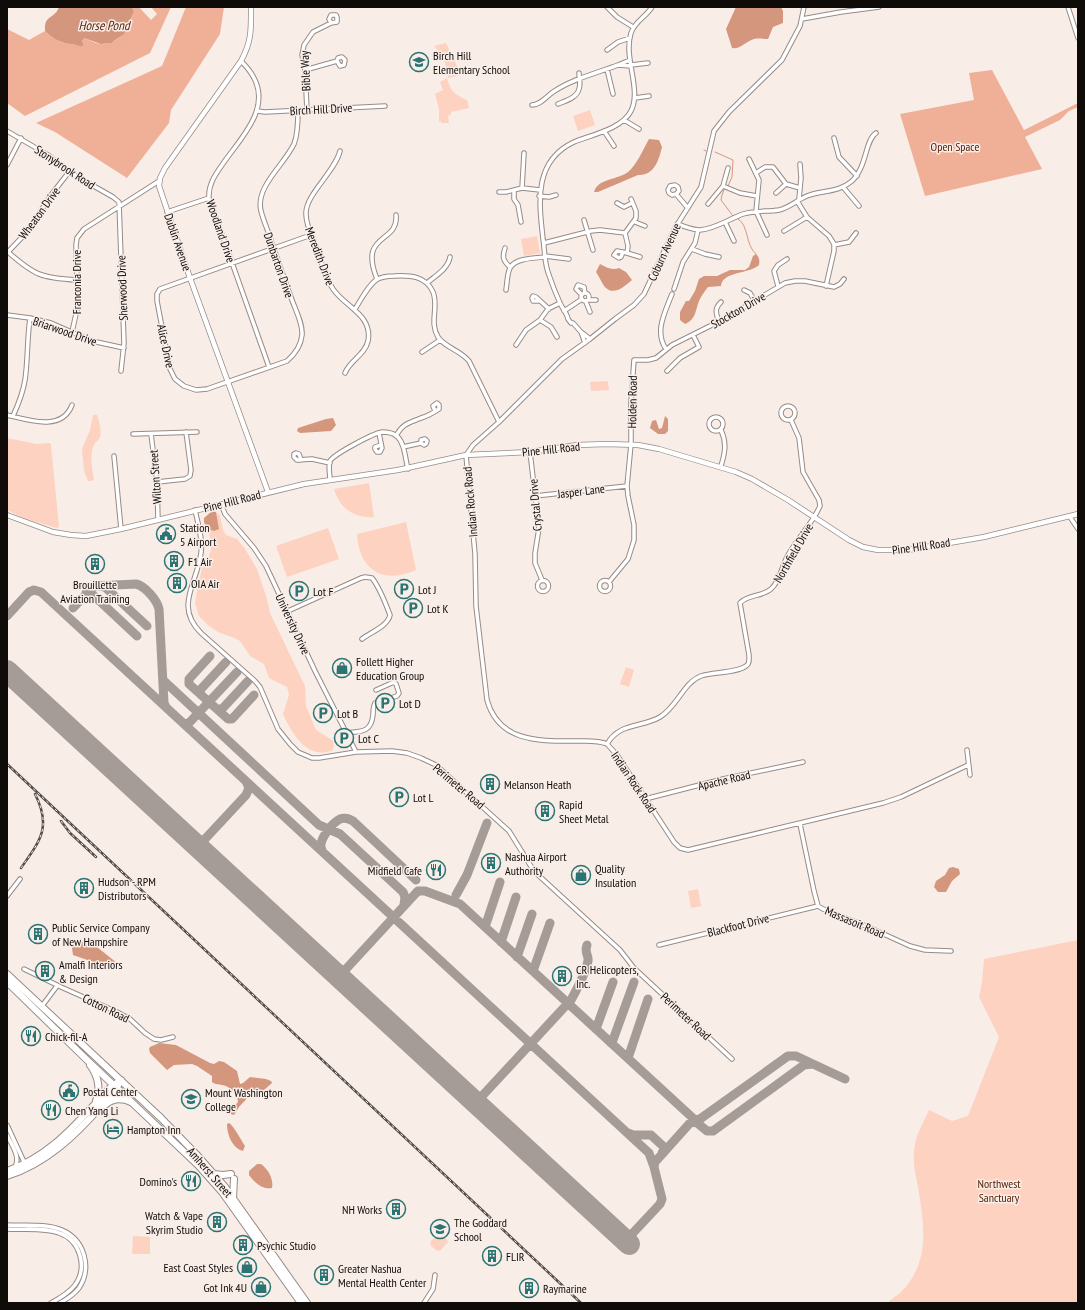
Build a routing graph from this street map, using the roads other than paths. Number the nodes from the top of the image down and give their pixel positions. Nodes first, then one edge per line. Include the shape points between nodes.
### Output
1 (251, 7) edge
2 (607, 7) edge
3 (804, 7) edge
4 (879, 7) edge
5 (1068, 7) edge
6 (651, 8) edge
7 (802, 19) junction
8 (331, 23) dead end
9 (634, 27) junction
10 (630, 38) junction
11 (1078, 38) edge
12 (607, 50) dead end
13 (630, 60) junction
14 (241, 61) junction
15 (337, 61) dead end
16 (648, 63) dead end
17 (618, 64) junction
18 (631, 66) junction
19 (607, 69) junction
20 (305, 70) junction
21 (579, 73) dead end
22 (579, 80) junction
23 (613, 94) dead end
24 (649, 96) dead end
25 (635, 98) junction
26 (558, 104) dead end
27 (532, 105) dead end
28 (385, 106) dead end
29 (307, 110) junction
30 (257, 111) junction
31 (298, 111) junction
32 (624, 120) junction
33 (639, 129) dead end
34 (7, 131) edge
35 (604, 131) junction
36 (876, 132) dead end
37 (20, 138) junction
38 (834, 138) dead end
39 (614, 146) dead end
40 (340, 151) dead end
41 (524, 153) dead end
42 (749, 159) dead end
43 (7, 164) edge
44 (800, 164) dead end
45 (728, 168) dead end
46 (69, 172) junction
47 (756, 173) junction
48 (857, 176) junction
49 (159, 181) junction
50 (786, 184) junction
51 (723, 186) junction
52 (843, 187) junction
53 (522, 188) junction
54 (800, 188) junction
55 (514, 190) junction
56 (540, 190) junction
57 (498, 192) dead end
58 (776, 193) dead end
59 (676, 194) dead end
60 (556, 195) dead end
61 (539, 196) junction
62 (757, 196) junction
63 (209, 198) junction
64 (798, 200) junction
65 (617, 203) dead end
66 (708, 204) dead end
67 (119, 206) junction
68 (859, 206) dead end
69 (687, 207) junction
70 (756, 211) junction
71 (168, 212) junction
72 (396, 215) dead end
73 (807, 217) junction
74 (584, 220) dead end
75 (520, 222) dead end
76 (635, 222) junction
77 (725, 222) junction
78 (677, 224) junction
79 (645, 226) dead end
80 (698, 230) junction
81 (784, 231) dead end
82 (588, 232) junction
83 (626, 233) junction
84 (856, 233) dead end
85 (311, 235) junction
86 (767, 235) dead end
87 (734, 241) dead end
88 (544, 243) junction
89 (834, 246) junction
90 (505, 248) dead end
91 (273, 249) junction
92 (692, 249) junction
93 (593, 250) dead end
94 (7, 252) edge
95 (450, 257) dead end
96 (545, 257) junction
97 (640, 257) dead end
98 (719, 257) dead end
99 (569, 259) dead end
100 (787, 260) dead end
101 (233, 263) junction
102 (510, 267) junction
103 (190, 278) junction
104 (377, 279) junction
105 (844, 279) dead end
106 (77, 280) junction
107 (427, 283) junction
108 (778, 286) junction
109 (826, 286) junction
110 (674, 289) dead end
111 (506, 290) dead end
112 (744, 290) dead end
113 (672, 294) dead end
114 (583, 296) junction
115 (596, 300) dead end
116 (754, 300) junction
117 (540, 301) dead end
118 (587, 301) junction
119 (560, 302) junction
120 (721, 302) dead end
121 (355, 309) junction
122 (549, 309) junction
123 (564, 311) junction
124 (590, 312) dead end
125 (7, 315) edge
126 (30, 318) junction
127 (540, 320) junction
128 (719, 322) junction
129 (72, 332) junction
130 (581, 332) junction
131 (693, 334) junction
132 (557, 337) dead end
133 (440, 340) junction
134 (590, 340) junction
135 (585, 343) junction
136 (516, 345) dead end
137 (124, 348) junction
138 (666, 349) junction
139 (422, 352) dead end
140 (634, 360) joint
141 (269, 367) junction
142 (121, 371) dead end
143 (667, 371) dead end
144 (345, 373) dead end
145 (228, 381) junction
146 (72, 404) dead end
147 (435, 411) dead end
148 (7, 415) edge
149 (13, 416) junction
150 (790, 420) junction
151 (499, 422) junction
152 (721, 430) junction
153 (186, 432) junction
154 (197, 432) dead end
155 (379, 433) junction
156 (133, 434) dead end
157 (151, 434) junction
158 (396, 436) junction
159 (421, 443) dead end
160 (631, 444) junction
161 (381, 445) dead end
162 (403, 447) junction
163 (530, 452) junction
164 (466, 455) junction
165 (114, 456) dead end
166 (301, 460) dead end
167 (330, 463) junction
168 (721, 466) junction
169 (408, 469) junction
170 (330, 480) junction
171 (157, 482) junction
172 (627, 486) junction
173 (268, 492) junction
174 (535, 496) junction
175 (221, 504) junction
176 (195, 510) junction
177 (1078, 514) edge
178 (7, 515) edge
179 (1070, 516) junction
180 (814, 517) junction
181 (158, 519) junction
182 (121, 529) junction
183 (1078, 529) edge
184 (542, 580) dead end
185 (609, 582) dead end
186 (288, 611) junction
187 (362, 638) dead end
188 (376, 690) dead end
189 (347, 733) junction
190 (607, 744) junction
191 (967, 750) dead end
192 (356, 752) junction
193 (803, 762) dead end
194 (968, 765) junction
195 (970, 775) dead end
196 (645, 799) junction
197 (800, 824) junction
198 (20, 879) dead end
199 (7, 896) edge
200 (818, 906) junction
201 (659, 945) dead end
202 (952, 951) dead end
203 (24, 969) dead end
204 (7, 974) edge
205 (7, 982) edge
206 (57, 986) junction
207 (42, 1006) junction
208 (173, 1037) dead end
209 (86, 1059) junction
210 (732, 1059) dead end
211 (121, 1080) junction
212 (115, 1086) junction
213 (131, 1102) junction
214 (94, 1110) junction
215 (7, 1125) edge
216 (7, 1135) edge
217 (26, 1166) junction
218 (10, 1170) edge
219 (214, 1174) junction
220 (7, 1176) edge
221 (233, 1198) junction
222 (7, 1225) edge
223 (7, 1229) edge
224 (436, 1274) dead end
225 (51, 1303) edge
226 (60, 1303) edge
227 (301, 1303) edge
228 (307, 1303) edge
229 (424, 1303) edge

1 - 14 street via 250,41
2 - 9 street via 617,17
3 - 7 street, Coburn Avenue
4 - 7 street
5 - 11 street
6 - 9 street
7 - 69 street, Coburn Avenue via 782,60 716,127 702,183
8 - 20 street, Bible Way via 313,32 306,40 302,55
9 - 10 street
10 - 12 street via 618,42
10 - 13 street
13 - 17 street
13 - 18 street
14 - 30 street, Woodland Drive via 251,73 258,88
14 - 49 street via 165,168
15 - 20 street
16 - 18 street
17 - 18 street
17 - 19 street
18 - 25 street
19 - 22 street
19 - 23 street
20 - 29 street, Bible Way
21 - 22 street
22 - 26 street via 576,94
22 - 27 street via 552,92 540,103
24 - 25 street
25 - 32 street via 631,112
28 - 29 street, Birch Hill Drive
29 - 31 street, Birch Hill Drive
30 - 31 street, Birch Hill Drive
30 - 63 street, Woodland Drive via 248,129 214,175 209,188
31 - 91 street, Dunbarton Drive via 297,135 285,160 261,195 260,210
32 - 33 street
32 - 35 street
34 - 37 street, Stonybrook Road
35 - 39 street
35 - 56 street via 571,144 559,152 545,172
36 - 48 street via 871,138
37 - 43 street
37 - 46 street, Stonybrook Road
38 - 48 street via 839,157
40 - 85 street, Meredith Drive via 307,208 306,218
41 - 53 street
42 - 47 street
44 - 54 street
45 - 51 street
46 - 67 street, Stonybrook Road via 114,197
46 - 94 street, Wheaton Drive via 31,226
47 - 50 street via 770,166
47 - 62 street via 759,180
48 - 52 street
49 - 67 street, Franconia Drive
49 - 71 street, Dublin Avenue
50 - 54 street
50 - 58 street
51 - 62 street via 735,192
51 - 66 street
52 - 64 street
52 - 68 street
53 - 55 street
53 - 56 street
54 - 64 street
55 - 57 street
55 - 75 street
56 - 61 street
59 - 69 street
60 - 61 street
61 - 88 street
62 - 70 street
63 - 71 street
63 - 101 street, Woodland Drive
64 - 70 street via 779,210
64 - 73 street
65 - 76 street via 621,208 631,201 636,211
67 - 106 street, Franconia Drive via 84,229 77,238
67 - 137 street, Sherwood Drive
69 - 78 street, Coburn Avenue
70 - 77 street
70 - 86 street
71 - 103 street, Dublin Avenue
72 - 104 street via 395,228 376,244 373,251 372,261
73 - 81 street
73 - 89 street via 829,236
74 - 82 street
76 - 79 street
76 - 83 street
77 - 80 street
77 - 87 street
78 - 80 street
78 - 134 street, Coburn Avenue via 644,294
80 - 92 street
82 - 83 street via 600,230
82 - 88 street
82 - 93 street
83 - 97 street via 628,246 625,252
84 - 89 street via 849,242
85 - 91 street, Alice Drive
85 - 121 street, Meredith Drive via 330,285
88 - 96 street
89 - 109 street
90 - 102 street via 504,261
91 - 101 street, Alice Drive
91 - 141 street, Dunbarton Drive via 302,327 302,335 298,349 287,361
92 - 98 street
92 - 110 street via 683,262
94 - 106 street via 35,273
95 - 107 street via 446,266
96 - 99 street
96 - 102 street via 526,259
96 - 119 street via 548,274
100 - 108 street via 774,271
101 - 103 street, Alice Drive
101 - 141 street, Woodland Drive
102 - 111 street
103 - 145 street, Dublin Avenue
103 - 145 street, Alice Drive via 162,287 157,294 170,369 177,381 193,389 204,390
104 - 107 street via 410,276
104 - 121 street
105 - 109 street via 834,287
106 - 129 street, Franconia Drive via 78,305
107 - 133 street via 434,298 433,324
108 - 109 street, Stockton Drive via 800,281
108 - 116 street, Stockton Drive
112 - 116 street via 750,293
113 - 138 street via 660,330
114 - 118 street
114 - 118 street via 589,295
114 - 123 street
115 - 118 street
116 - 128 street, Stockton Drive
117 - 122 street
118 - 124 street
119 - 122 street
119 - 123 street
120 - 128 street via 716,311
121 - 144 street, Meredith Drive via 368,328 368,343 364,352
122 - 127 street
123 - 130 street
125 - 126 street, Briarwood Drive
126 - 129 street, Briarwood Drive
126 - 149 street via 25,382
127 - 132 street via 551,327
127 - 136 street via 526,330
128 - 131 street, Stockton Drive
129 - 137 street, Briarwood Drive via 92,341
130 - 134 street
130 - 135 street
131 - 138 street, Stockton Drive
131 - 143 street via 699,347 680,358
133 - 139 street
133 - 151 street via 469,361
134 - 135 street, Coburn Avenue
135 - 151 street, Coburn Avenue via 562,359
137 - 142 street, Sherwood Drive
138 - 140 street, Stockton Drive via 656,358
140 - 160 street, Holden Road
141 - 145 street, Dunbarton Drive
145 - 173 street, Dublin Avenue
146 - 149 street via 68,414 51,422
147 - 158 street via 405,424
148 - 149 street
150 - 150 street via 781,415 782,408 786,405 791,406 796,412
150 - 180 street via 798,438 803,472 820,502
151 - 164 street, Coburn Avenue via 473,445
152 - 152 street via 712,430 709,423 712,419 716,417 722,420 724,424
152 - 168 street via 725,447
153 - 154 street
153 - 157 street
153 - 171 street via 190,476 185,479
155 - 158 street via 387,432
155 - 161 street
155 - 167 street via 336,455
156 - 157 street
157 - 171 street, Wilton Street
158 - 162 street
159 - 162 street
160 - 163 street, Pine Hill Road via 577,445
160 - 168 street, Pine Hill Road
160 - 172 street, Holden Road
162 - 169 street
163 - 164 street, Pine Hill Road
163 - 174 street, Crystal Drive
164 - 169 street, Pine Hill Road
164 - 190 street, Indian Rock Road via 475,554 476,606 486,693 492,714 508,729 529,739 545,742 596,741
165 - 182 street
166 - 167 street via 312,459
167 - 170 street
168 - 180 street, Pine Hill Road via 752,480
169 - 170 street, Pine Hill Road
170 - 173 street, Pine Hill Road
171 - 181 street, Wilton Street
172 - 174 street, Jasper Lane
172 - 185 street, Holden Road via 635,529 634,544 628,559
173 - 175 street, Pine Hill Road
174 - 184 street, Crystal Drive via 539,528 535,563
175 - 176 street, Pine Hill Road
175 - 186 street, University Drive via 225,514 260,556
176 - 181 street, Pine Hill Road
176 - 192 street, Perimeter Road via 201,553 188,608 196,628 255,681 278,729 298,752 316,758
177 - 179 street, Pine Hill Road
178 - 182 street, Pine Hill Road via 67,535 86,536
179 - 180 street, Pine Hill Road via 990,536 890,551 871,549 853,542
179 - 183 street
180 - 190 street, Northfield Drive via 786,559 776,583 768,591 746,598 740,603 749,655 747,666 696,678 663,715 621,729
181 - 182 street, Pine Hill Road
186 - 187 street via 365,577 372,578 390,617 386,623
186 - 189 street, University Drive
188 - 189 street via 394,682 399,693 375,703 371,724 367,729
189 - 192 street, University Drive
190 - 196 street, Indian Rock Road
191 - 194 street
192 - 210 street, Perimeter Road via 381,750 407,753 431,762 444,771 509,830 537,874
193 - 196 street, Apache Road
194 - 195 street
194 - 197 street, Indian Rock Road via 890,801
196 - 197 street, Indian Rock Road via 674,842 680,848 688,850
197 - 200 street, Massasoit Road
198 - 199 street
200 - 201 street, Blackfoot Drive
200 - 202 street, Massasoit Road via 910,946 925,950
203 - 206 street, Cotton Road
204 - 207 main road, Amherst Street
205 - 209 main road, Amherst Street
206 - 207 street
206 - 208 street, Cotton Road via 121,1014 154,1039
207 - 211 main road, Amherst Street
209 - 212 main road, Amherst Street
209 - 214 main road via 98,1083
211 - 212 main road
211 - 219 main road, Amherst Street
212 - 213 main road, Amherst Street
212 - 214 main road
213 - 214 main road via 112,1100
213 - 227 main road, Amherst Street via 194,1161 222,1192
214 - 217 main road via 55,1145
215 - 217 street
216 - 218 street via 17,1159 17,1165
217 - 218 main road
217 - 220 main road
219 - 221 main road, Amherst Street
219 - 221 main road via 233,1176
221 - 228 main road, Amherst Street
222 - 226 street via 59,1228 80,1245 86,1266 84,1278 76,1291
223 - 225 street via 59,1233 69,1238 76,1246 82,1266 77,1282 70,1291
224 - 229 street via 433,1289

